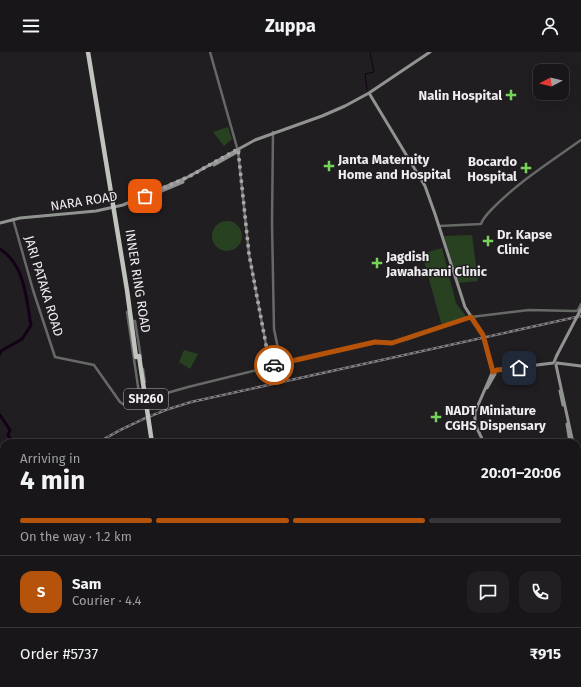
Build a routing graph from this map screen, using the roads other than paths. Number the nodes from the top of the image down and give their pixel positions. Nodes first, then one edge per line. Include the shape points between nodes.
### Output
1 (89, 52) edge
2 (210, 52) edge
3 (430, 52) edge
4 (369, 93) junction
5 (273, 132) junction
6 (581, 140) edge
7 (238, 150) junction
8 (114, 208) junction
9 (13, 220) junction
10 (0, 223) edge
11 (439, 226) junction
12 (581, 304) edge
13 (130, 310) junction
14 (580, 310) edge
15 (471, 317) junction
16 (133, 321) junction
17 (138, 356) junction
18 (281, 363) junction
19 (556, 364) junction
20 (270, 366) junction
21 (581, 366) edge
22 (494, 373) junction
23 (147, 398) junction
24 (140, 400) junction
25 (150, 439) edge
26 (483, 439) edge
27 (571, 439) edge

1 - 8 highway, INNER RING ROAD
2 - 7 street
3 - 4 main road, NARA ROAD
4 - 5 main road, NARA ROAD via 322,116
4 - 11 main road via 425,186
5 - 7 main road, NARA ROAD
5 - 18 street via 274,329
6 - 11 street via 501,199 481,224
7 - 8 main road, NARA ROAD via 190,176
7 - 8 main road, NARA ROAD via 177,185
7 - 20 street via 249,254
8 - 9 main road, NARA ROAD
8 - 13 highway, INNER RING ROAD / SH260
8 - 16 highway, INNER RING ROAD
9 - 10 main road, NARA ROAD
9 - 24 street, JARI PATAKA ROAD via 55,357 94,366 123,404
11 - 15 main road via 465,307
12 - 14 street
13 - 17 highway, INNER RING ROAD / SH260
13 - 24 street via 127,312
14 - 15 street via 529,310
14 - 19 main road, bridge via 557,355
15 - 18 street via 392,343 375,342
15 - 22 main road, bridge via 483,335
16 - 17 highway, INNER RING ROAD
16 - 23 street via 138,333
17 - 25 highway, INNER RING ROAD / SH260, bridge
18 - 20 street
19 - 21 main road
19 - 22 main road via 497,370
19 - 27 main road
20 - 23 street
22 - 26 main road via 475,412 475,422
23 - 24 street

